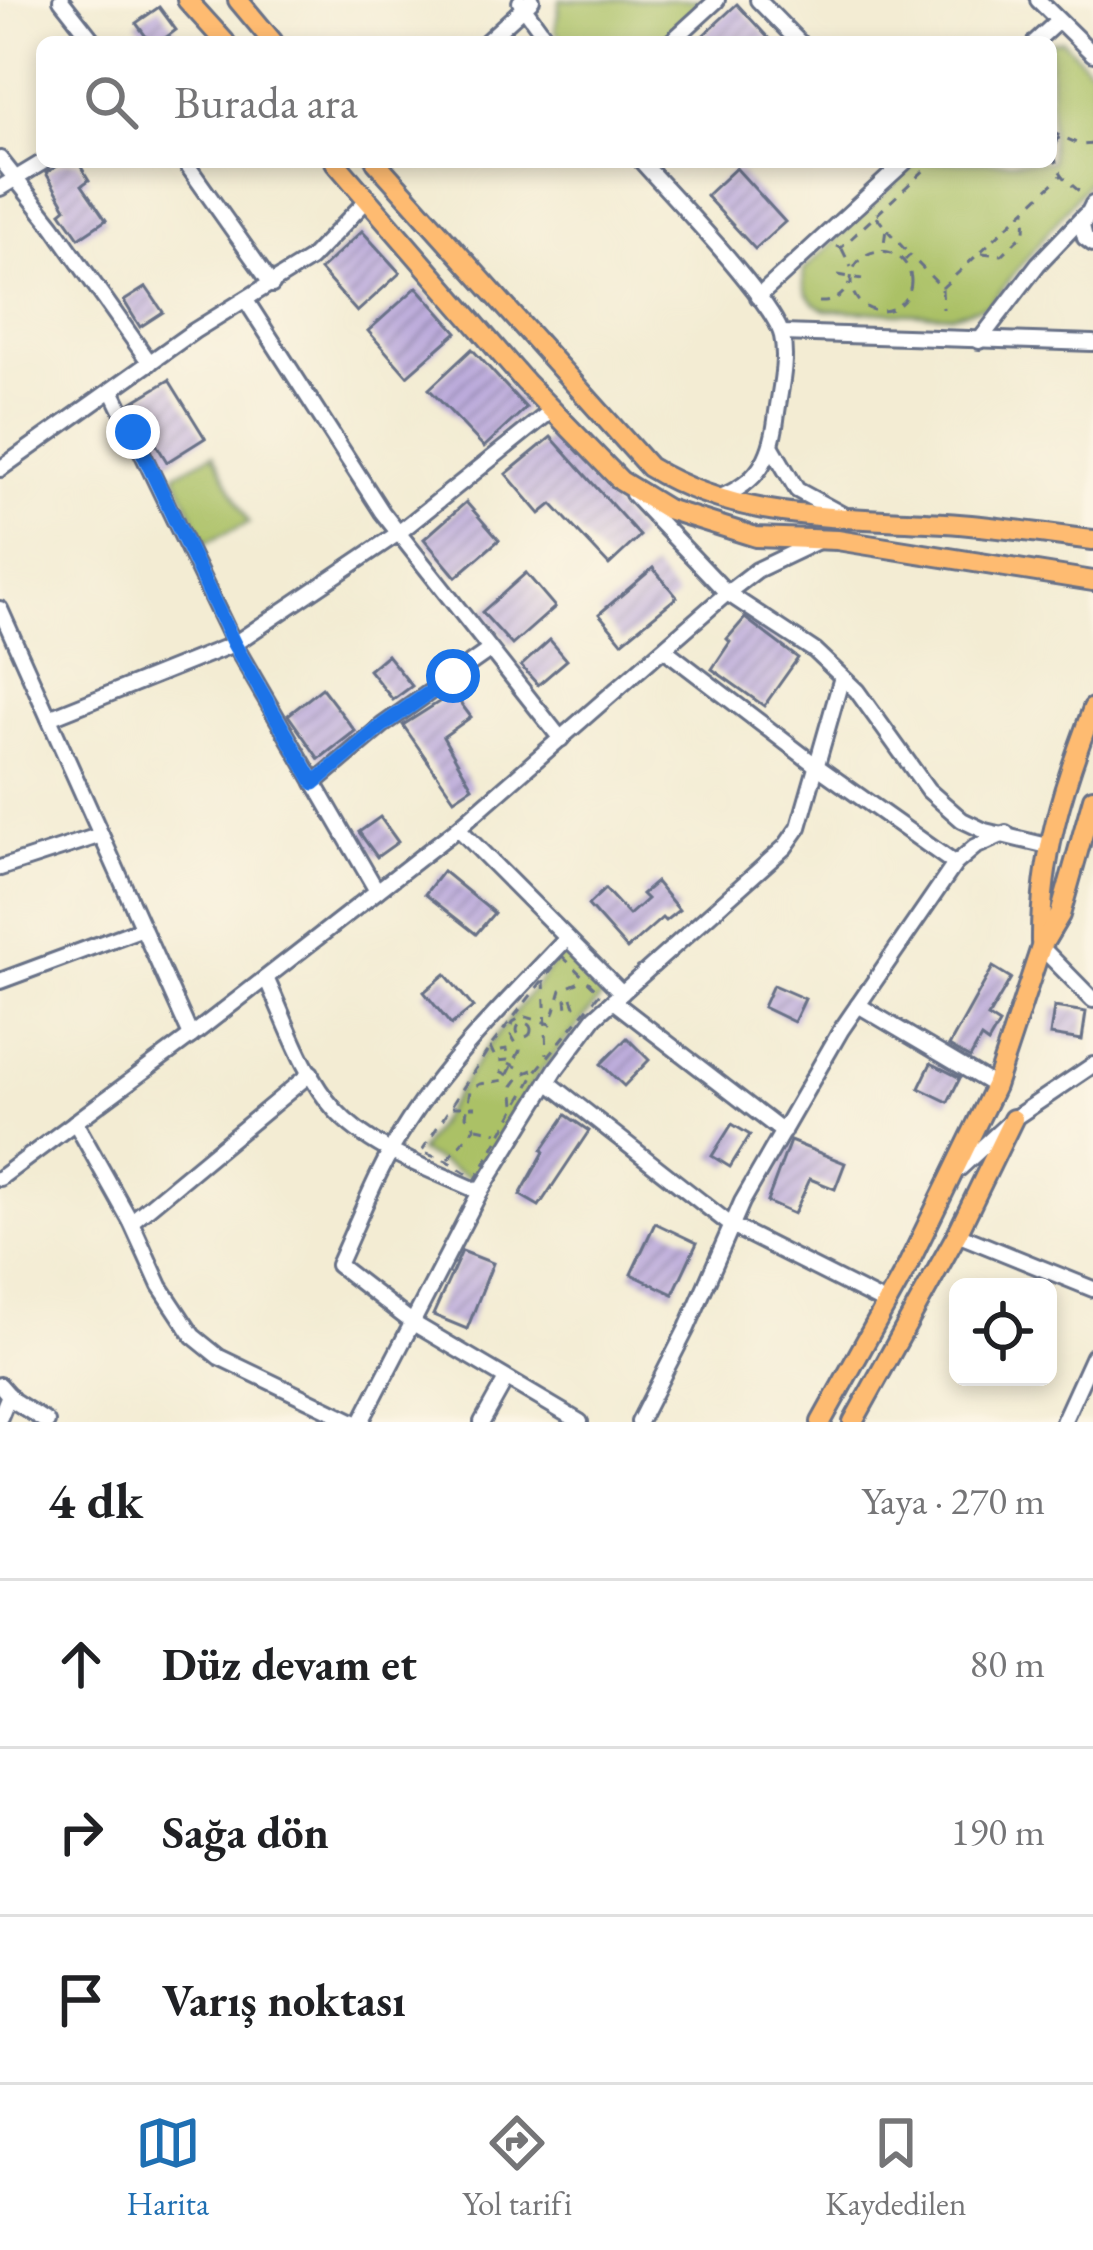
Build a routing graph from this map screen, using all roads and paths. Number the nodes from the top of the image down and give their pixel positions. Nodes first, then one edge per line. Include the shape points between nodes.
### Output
1 (61, 0) edge
2 (187, 0) edge
3 (238, 0) edge
4 (717, 0) edge
5 (758, 0) edge
6 (1038, 0) edge
7 (525, 2) edge
8 (1058, 20) junction
9 (89, 36) edge
10 (220, 36) edge
11 (268, 36) edge
12 (492, 36) edge
13 (545, 36) edge
14 (678, 36) edge
15 (793, 36) edge
16 (1041, 36) edge
17 (1093, 54) edge
18 (1059, 137) joint
19 (1057, 141) edge
20 (1093, 144) edge
21 (0, 159) edge
22 (36, 166) edge
23 (1057, 166) edge
24 (189, 168) edge
25 (340, 168) edge
26 (381, 168) edge
27 (647, 168) edge
28 (898, 168) edge
29 (927, 168) edge
30 (1063, 175) junction
31 (14, 178) junction
32 (0, 188) edge
33 (368, 200) junction
34 (1090, 207) edge
35 (1026, 209) junction
36 (875, 216) junction
37 (886, 229) junction
38 (823, 237) junction
39 (1013, 244) junction
40 (1093, 244) edge
41 (841, 248) junction
42 (883, 251) junction
43 (980, 253) junction
44 (910, 255) junction
45 (904, 262) junction
46 (1038, 264) junction
47 (838, 275) dead end
48 (851, 277) junction
49 (862, 279) dead end
50 (272, 285) junction
51 (942, 288) junction
52 (758, 297) junction
53 (247, 302) junction
54 (819, 302) dead end
55 (943, 309) dead end
56 (782, 333) junction
57 (979, 341) junction
58 (1093, 343) edge
59 (150, 363) junction
60 (112, 390) junction
61 (552, 410) junction
62 (772, 447) junction
63 (0, 469) edge
64 (621, 481) junction
65 (715, 499) junction
66 (847, 517) junction
67 (397, 534) junction
68 (823, 539) junction
69 (1093, 540) edge
70 (1087, 583) edge
71 (727, 593) junction
72 (0, 609) edge
73 (234, 644) junction
74 (664, 649) junction
75 (488, 651) junction
76 (842, 677) junction
77 (1093, 708) edge
78 (49, 718) junction
79 (561, 739) junction
80 (818, 767) junction
81 (314, 783) junction
82 (1093, 798) edge
83 (458, 828) junction
84 (1006, 833) junction
85 (101, 835) junction
86 (1048, 846) junction
87 (1074, 856) junction
88 (955, 864) junction
89 (1093, 867) edge
90 (0, 868) edge
91 (377, 891) junction
92 (142, 928) junction
93 (567, 938) junction
94 (1042, 946) junction
95 (266, 978) junction
96 (544, 978) junction
97 (586, 980) junction
98 (0, 981) edge
99 (561, 990) junction
100 (617, 997) junction
101 (1093, 1000) edge
102 (858, 1005) junction
103 (583, 1015) junction
104 (546, 1025) junction
105 (191, 1036) junction
106 (493, 1049) junction
107 (547, 1058) junction
108 (507, 1062) junction
109 (515, 1065) junction
110 (1093, 1065) edge
111 (500, 1071) dead end
112 (526, 1072) junction
113 (311, 1073) junction
114 (508, 1075) junction
115 (542, 1076) junction
116 (517, 1080) junction
117 (994, 1086) junction
118 (476, 1106) dead end
119 (451, 1107) junction
120 (466, 1107) junction
121 (1013, 1119) junction
122 (75, 1123) junction
123 (475, 1127) junction
124 (500, 1132) dead end
125 (783, 1132) junction
126 (391, 1150) junction
127 (447, 1161) junction
128 (951, 1177) junction
129 (0, 1178) edge
130 (478, 1186) junction
131 (131, 1222) junction
132 (732, 1226) junction
133 (957, 1234) junction
134 (1093, 1289) edge
135 (887, 1304) junction
136 (412, 1323) junction
137 (1093, 1356) edge
138 (506, 1379) junction
139 (4, 1390) edge
140 (0, 1418) edge
141 (47, 1422) edge
142 (358, 1422) edge
143 (482, 1422) edge
144 (580, 1422) edge
145 (639, 1422) edge
146 (821, 1422) edge
147 (853, 1422) edge
148 (1063, 1422) edge

1 - 9 street
2 - 10 main road
3 - 11 main road
4 - 14 street
5 - 15 street
6 - 8 street
7 - 12 street
7 - 13 street
8 - 16 street
8 - 17 street
18 - 19 path
18 - 20 path
21 - 31 street
22 - 31 street
23 - 30 path
24 - 50 street
25 - 33 main road
26 - 65 main road via 649,467
27 - 52 street
28 - 38 street
29 - 36 path
30 - 34 path
30 - 35 path
31 - 32 street
31 - 59 street
33 - 50 street
33 - 61 main road
34 - 40 street via 1085,238
34 - 46 street
35 - 39 path via 1025,232
35 - 43 path
36 - 37 path
36 - 41 path
37 - 42 path
37 - 44 path
38 - 41 path
38 - 52 street
39 - 43 path via 1002,255
39 - 46 path
41 - 48 path
42 - 45 path
42 - 48 path via 866,254
43 - 51 path
44 - 45 path
44 - 51 path
45 - 48 path via 909,291 890,310 862,305
46 - 57 street
47 - 48 path
48 - 49 path
48 - 54 path via 846,292
50 - 53 street
51 - 55 path
52 - 56 street
53 - 59 street
53 - 67 street
56 - 57 street
56 - 62 street
57 - 58 street
59 - 60 street
60 - 63 street
60 - 73 street
61 - 64 main road
61 - 67 street
62 - 65 street via 749,482
62 - 66 street via 796,490
64 - 68 main road via 667,509 756,537
64 - 71 street
65 - 66 main road via 754,511
66 - 69 main road
67 - 73 street
67 - 75 street
68 - 70 main road
68 - 71 street
71 - 74 street
71 - 76 street
72 - 78 street
73 - 78 street
73 - 81 street
74 - 79 street
74 - 80 street
75 - 79 street
75 - 81 street
76 - 80 street
76 - 84 street via 928,790 962,820
77 - 86 main road
78 - 85 street
79 - 83 street
80 - 88 street
80 - 100 street via 785,847
81 - 91 street
82 - 87 main road
83 - 91 street
83 - 93 street
84 - 86 street
84 - 88 street
85 - 90 street
85 - 92 street
86 - 94 main road
87 - 89 street
87 - 94 main road via 1060,915
88 - 102 street
91 - 95 street
92 - 98 street
92 - 105 street
93 - 100 street
93 - 126 street via 489,1022
94 - 101 street
94 - 117 main road
95 - 105 street
95 - 113 street
96 - 97 path via 562,956
96 - 104 path
96 - 106 path
97 - 99 path
97 - 103 path via 600,993
99 - 103 path
99 - 104 path
100 - 115 street
100 - 125 street
102 - 117 street
102 - 125 street
103 - 107 path
104 - 107 path
104 - 109 path via 528,1016 517,1023 510,1033 520,1050
105 - 122 street
106 - 108 path via 497,1061
106 - 108 path via 509,1050
106 - 119 path
107 - 115 path
108 - 109 path
109 - 112 path
109 - 114 path
110 - 121 street
111 - 114 path
112 - 115 path
112 - 116 path
113 - 126 street via 333,1109
113 - 131 street
114 - 116 path
114 - 120 path via 470,1090
115 - 116 path via 515,1106
115 - 130 street
115 - 132 street
117 - 128 main road
118 - 120 path
119 - 120 path
119 - 127 path via 421,1152
120 - 123 path
121 - 128 street
121 - 133 main road
122 - 129 street
122 - 131 street
123 - 124 path
123 - 127 path
125 - 132 street
126 - 130 street
126 - 136 street via 338,1265
127 - 130 path
128 - 135 main road
130 - 136 street
131 - 142 street via 193,1336 219,1357
132 - 135 street
132 - 145 street
133 - 134 street
133 - 147 main road
135 - 146 main road
136 - 138 street
136 - 142 street
137 - 148 street
138 - 143 street
138 - 144 street
139 - 140 street
139 - 141 street

